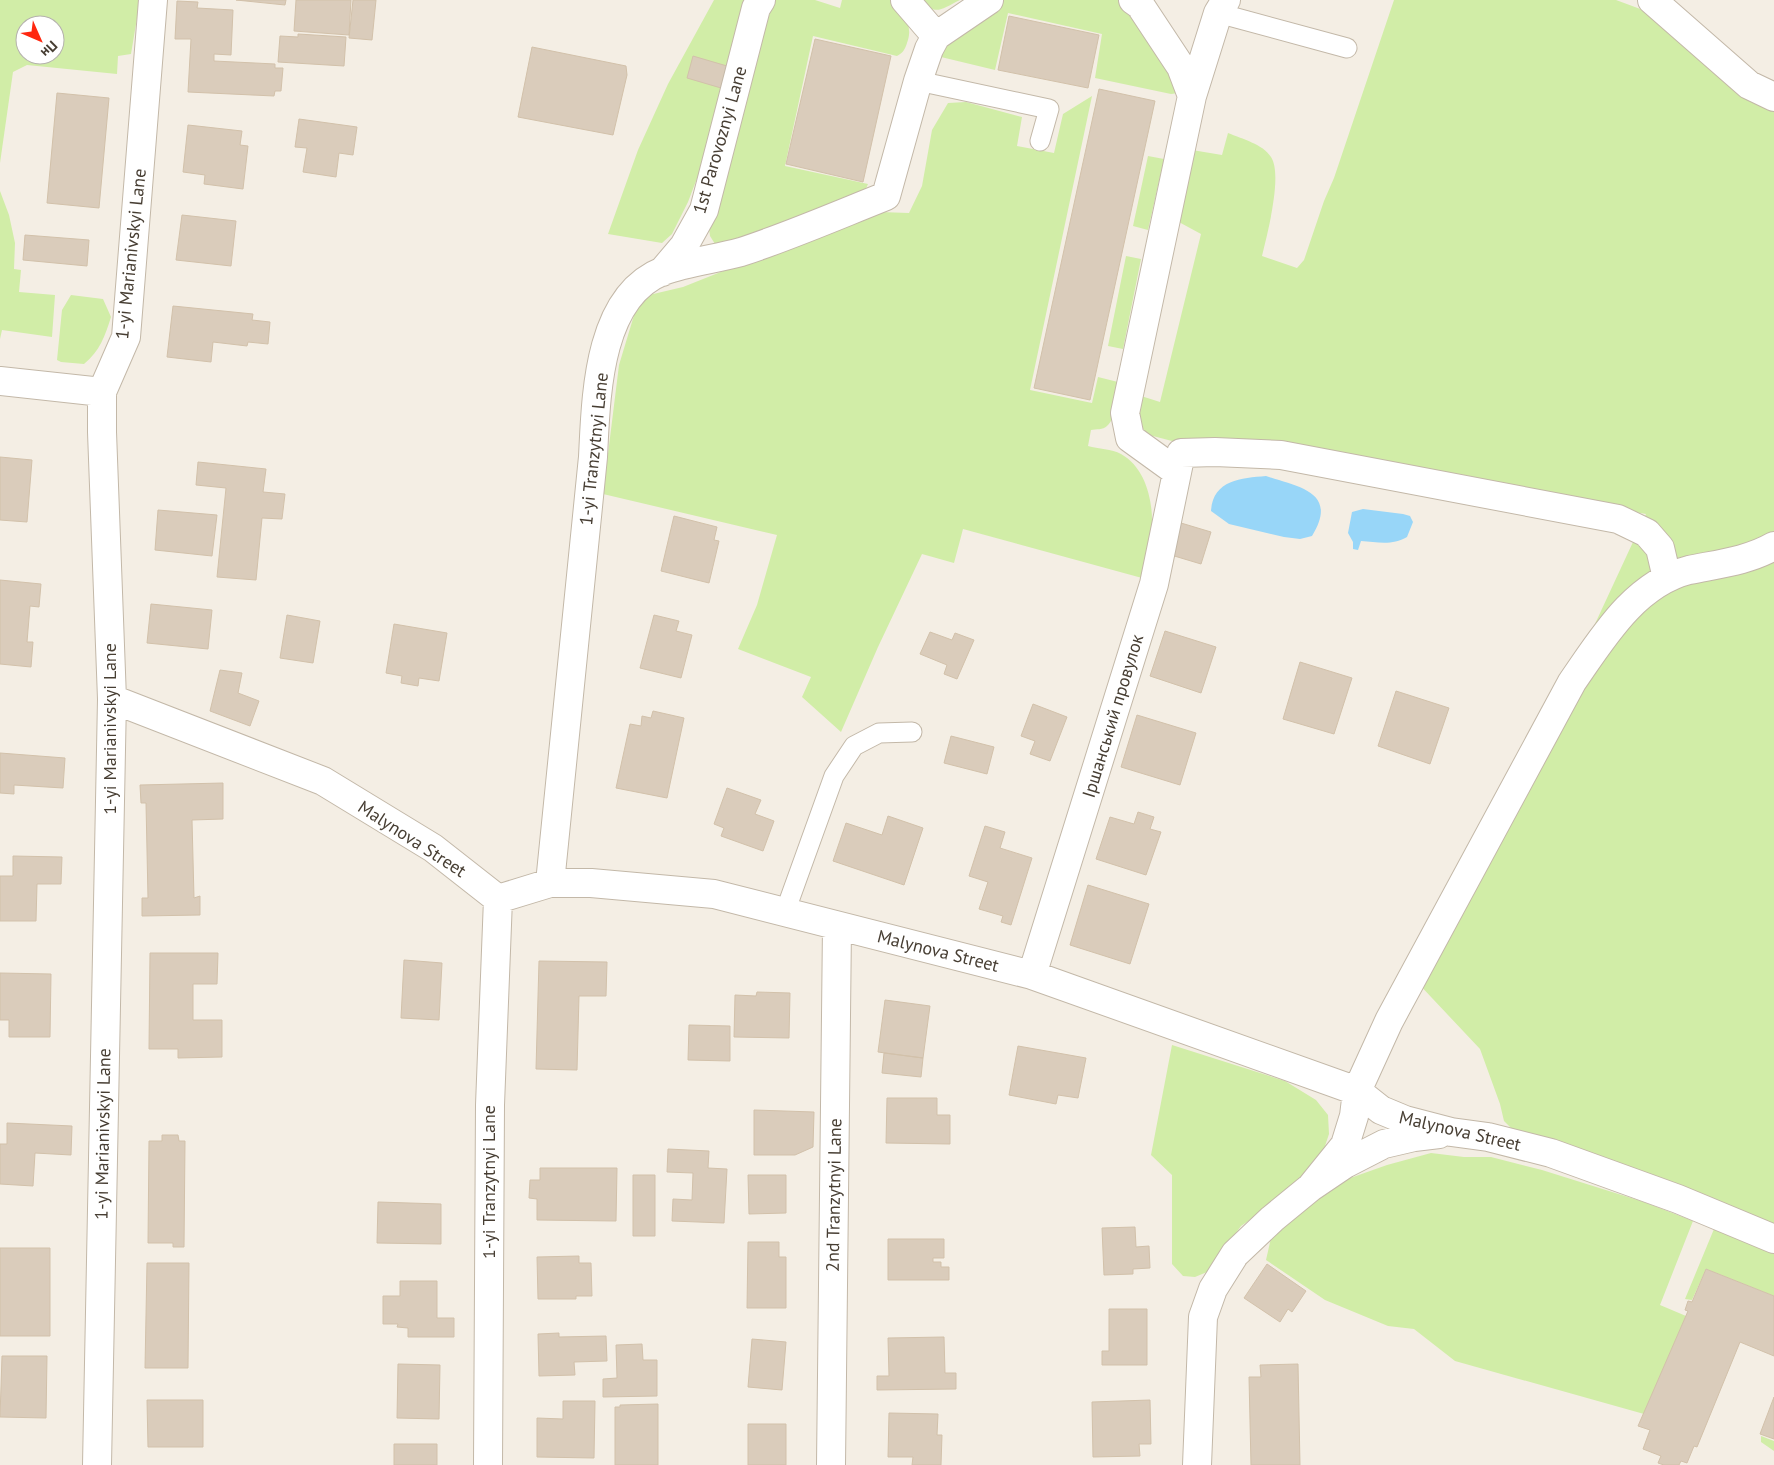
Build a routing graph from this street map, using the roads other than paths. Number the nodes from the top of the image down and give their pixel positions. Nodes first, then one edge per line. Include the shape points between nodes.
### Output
1 (153, 0) edge
2 (761, 0) edge
3 (905, 0) edge
4 (989, 0) edge
5 (1133, 0) edge
6 (1652, 0) edge
7 (1222, 6) edge
8 (936, 36) junction
9 (1347, 48) dead end
10 (918, 80) junction
11 (1192, 96) junction
12 (1774, 97) edge
13 (1040, 140) dead end
14 (662, 272) junction
15 (0, 381) edge
16 (102, 392) junction
17 (1179, 463) junction
18 (1774, 546) edge
19 (1667, 578) junction
20 (112, 699) junction
21 (912, 732) dead end
22 (550, 883) junction
23 (498, 898) junction
24 (785, 912) junction
25 (837, 926) junction
26 (1032, 975) junction
27 (1357, 1091) junction
28 (1451, 1132) junction
29 (1311, 1187) junction
30 (1774, 1239) edge
31 (97, 1465) edge
32 (488, 1465) edge
33 (831, 1465) edge
34 (1197, 1465) edge

1 - 16 street, 1-yi Marianivskyi Lane via 126,337
2 - 14 street, 1st Parovoznyi Lane via 756,8 704,210 684,246
3 - 8 street
4 - 8 street
5 - 11 street via 1140,5 1181,67
6 - 12 street via 1749,85
7 - 9 lane
7 - 11 street
8 - 10 street
10 - 13 lane via 1048,109
10 - 14 street, 1-yi Tranzytnyi Lane via 886,196 761,246
11 - 17 street via 1125,413 1130,438
14 - 22 street, 1-yi Tranzytnyi Lane via 629,296 619,311 609,337 597,389
15 - 16 street
16 - 20 street, 1-yi Marianivskyi Lane
17 - 19 street via 1215,452 1281,454 1618,519 1647,533 1660,548
17 - 26 street, Іршанський провулок via 1154,584
18 - 19 street via 1722,565
19 - 27 street via 1638,597 1603,637 1572,682 1389,1021
20 - 23 street, Malynova Street via 323,781 433,848
20 - 31 street, 1-yi Marianivskyi Lane
21 - 24 lane via 879,733 854,746 834,776
22 - 23 street, Malynova Street
22 - 24 street, Malynova Street via 591,883 714,894
23 - 32 street, 1-yi Tranzytnyi Lane via 490,1105
24 - 25 street, Malynova Street
25 - 26 street, Malynova Street
25 - 33 street, 2nd Tranzytnyi Lane
26 - 27 street, Malynova Street
27 - 28 street, Malynova Street via 1381,1110
27 - 29 street via 1345,1145
28 - 29 street via 1384,1144 1345,1164
28 - 30 street, Malynova Street via 1488,1137 1551,1153 1678,1199
29 - 34 street via 1235,1254 1213,1289 1203,1317

